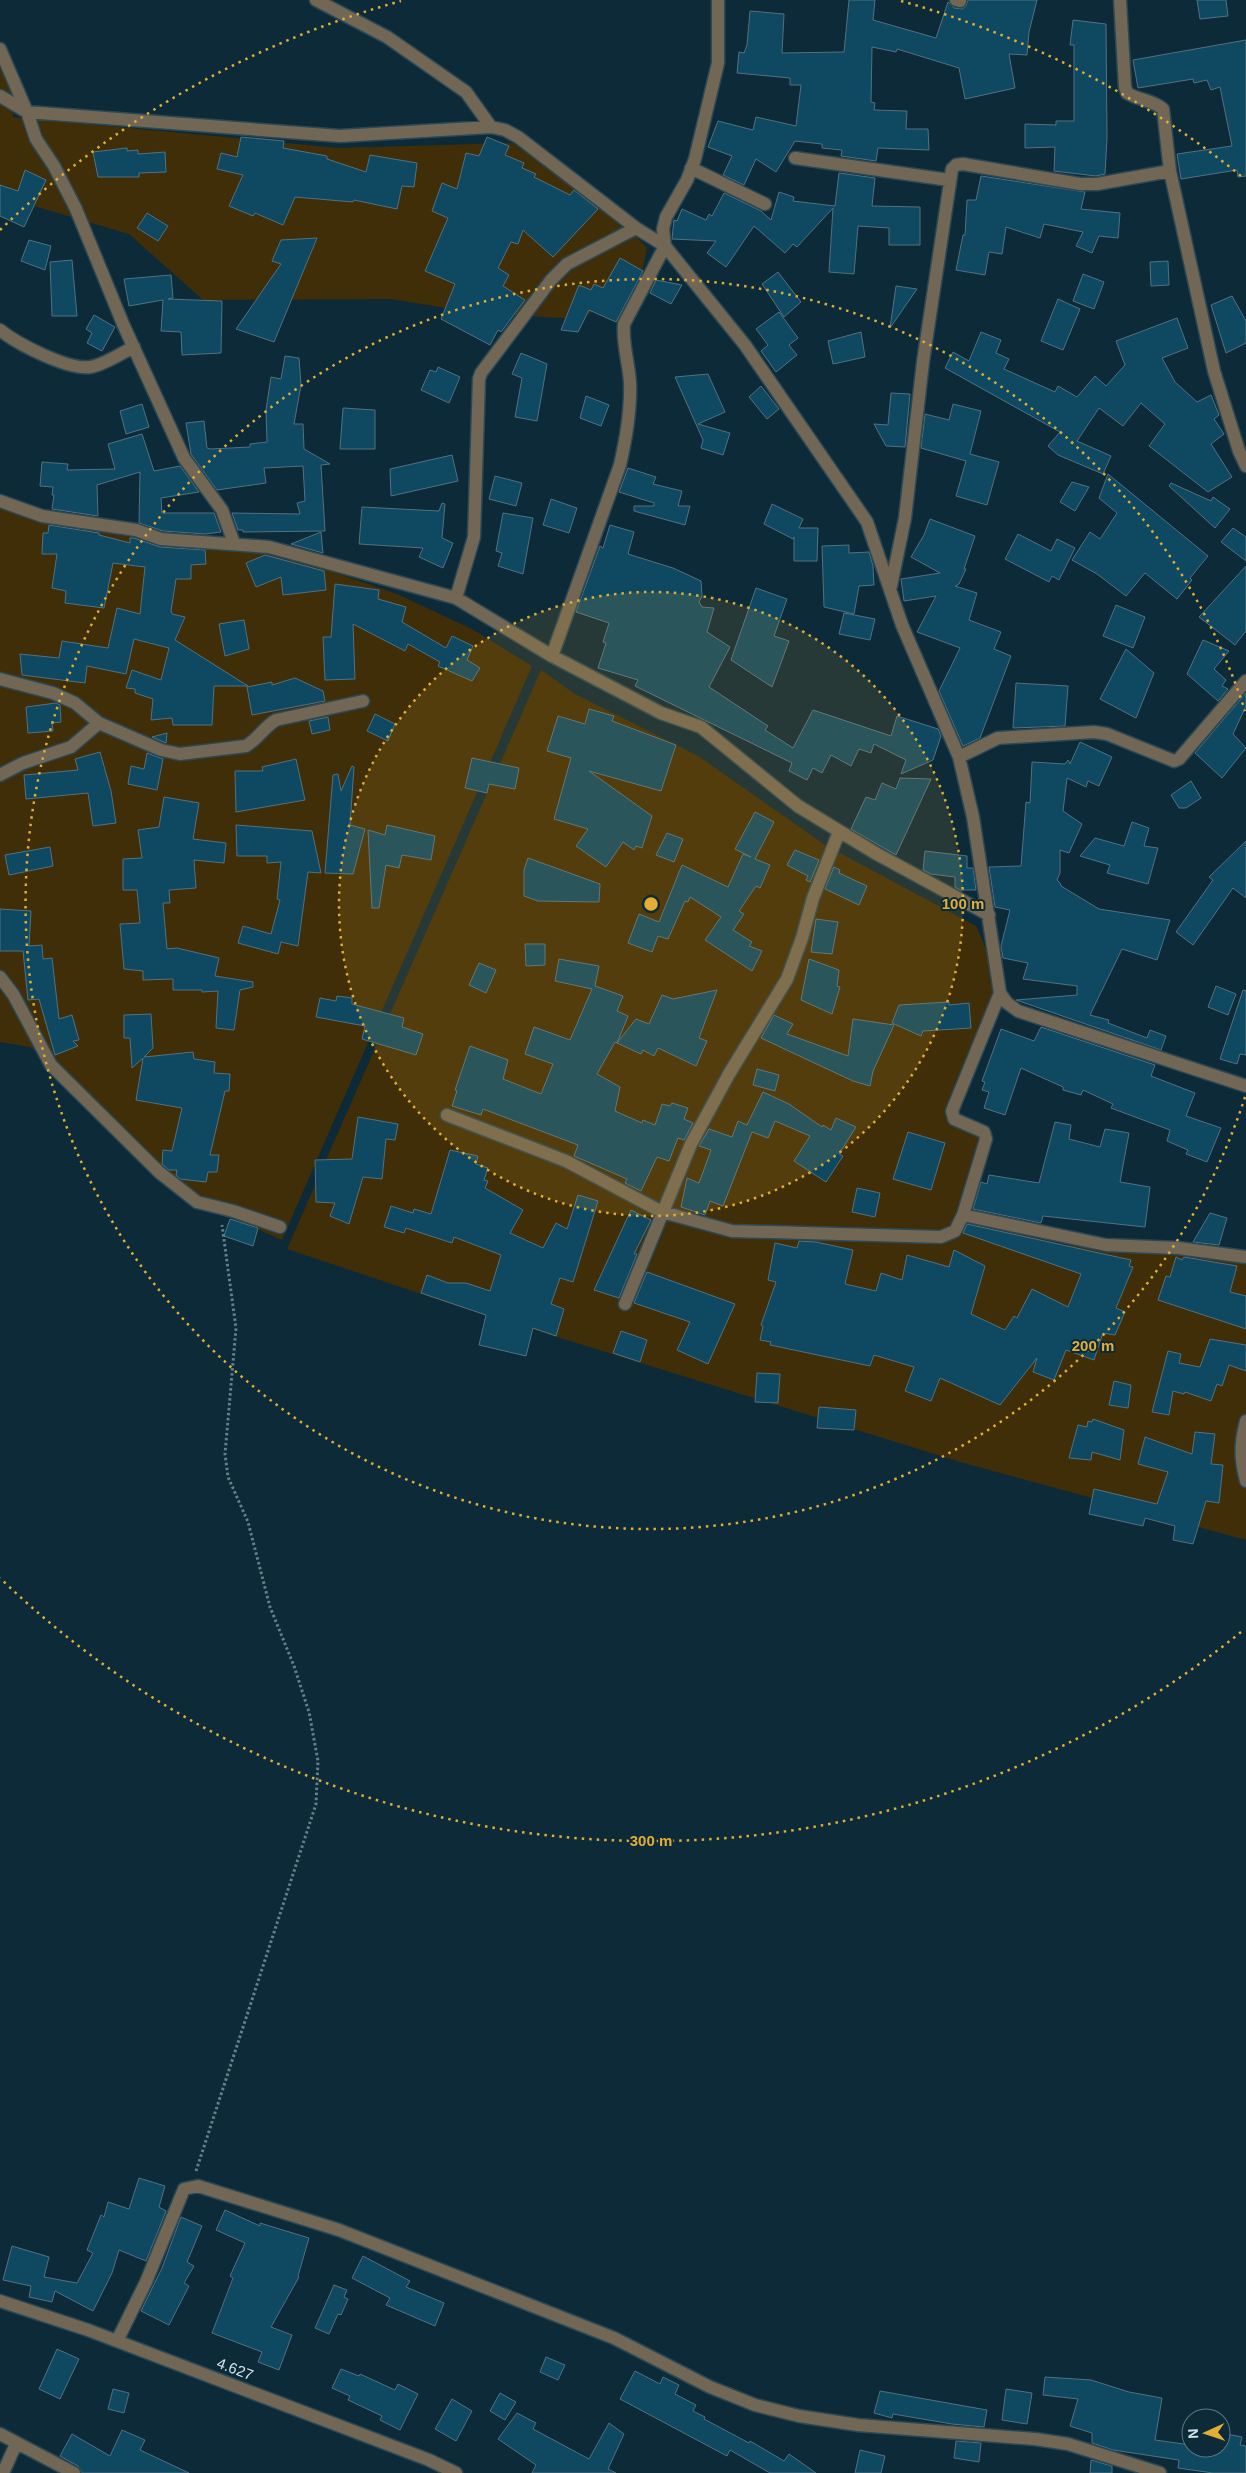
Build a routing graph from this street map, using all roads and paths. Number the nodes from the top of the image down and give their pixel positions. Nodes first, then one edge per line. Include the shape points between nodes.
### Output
1 (316, 0) edge
2 (718, 0) edge
3 (1120, 0) edge
4 (0, 49) edge
5 (0, 96) edge
6 (27, 112) junction
7 (491, 127) junction
8 (795, 158) dead end
9 (691, 168) junction
10 (1170, 171) junction
11 (949, 180) junction
12 (765, 204) dead end
13 (636, 228) junction
14 (665, 246) junction
15 (0, 330) edge
16 (134, 347) junction
17 (1246, 466) edge
18 (0, 501) edge
19 (234, 543) junction
20 (891, 586) junction
21 (456, 598) junction
22 (552, 656) junction
23 (0, 678) edge
24 (1246, 681) edge
25 (363, 701) dead end
26 (99, 723) junction
27 (959, 757) junction
28 (0, 775) edge
29 (840, 832) junction
30 (989, 915) junction
31 (0, 977) edge
32 (1000, 992) junction
33 (1246, 1086) edge
34 (447, 1115) dead end
35 (213, 1206) junction
36 (662, 1212) junction
37 (963, 1216) junction
38 (280, 1228) dead end
39 (1246, 1257) edge
40 (625, 1304) dead end
41 (1246, 1421) edge
42 (1246, 1481) edge
43 (192, 2186) junction
44 (0, 2301) edge
45 (117, 2341) junction
46 (0, 2434) edge
47 (16, 2444) junction
48 (429, 2460) junction
49 (3, 2473) edge
50 (74, 2473) edge
51 (425, 2473) edge
52 (456, 2473) edge
53 (1160, 2473) edge

1 - 7 street via 387,37 466,92
2 - 9 street via 718,63
3 - 10 street via 1125,87 1133,97 1163,108
4 - 6 street
5 - 6 street
6 - 7 street via 340,136
6 - 16 street via 36,139 76,209
7 - 13 street via 518,137
8 - 11 street
9 - 12 street
9 - 14 street via 666,217 663,229
10 - 11 street via 1080,184 963,164 952,169
10 - 17 street via 1214,371
11 - 20 street via 905,518
13 - 14 street
13 - 21 street via 567,264 551,280 481,373 474,537
14 - 20 street via 745,344 867,522
14 - 22 street via 624,324 630,382 626,440
15 - 16 street via 43,356 81,366 91,367
16 - 19 street via 184,458 222,510
18 - 19 street via 42,516 136,530 161,539
19 - 21 street via 309,556
20 - 27 street via 902,625
21 - 22 street
22 - 29 street via 661,714 701,727 798,806
23 - 26 street via 53,693 75,703
24 - 27 street via 1174,761 1107,734 1094,732 998,738
25 - 26 street via 276,720 246,746 206,752 180,754 161,750
26 - 28 street via 71,747
27 - 30 street via 973,816
29 - 30 street
29 - 36 street via 813,898 787,979 705,1118
30 - 32 street
31 - 35 street via 13,994 51,1066 180,1190 196,1202
32 - 33 street via 1006,1003 1018,1011
32 - 37 street via 952,1111 954,1119 984,1132 986,1139
34 - 36 street via 566,1161
35 - 38 street
35 - 43 path via 220,1213 236,1328 225,1454 228,1477 248,1522 270,1607 309,1712 318,1761 316,1804
36 - 37 street via 732,1231 941,1237 955,1231
36 - 40 street
37 - 39 street via 1106,1245 1178,1248
41 - 42 street via 1240,1442
43 - 45 street via 184,2188 146,2282
43 - 53 street via 339,2230 614,2338 710,2387 755,2405 858,2425 1068,2444
44 - 45 street, 4.627
45 - 48 street, 4.627
46 - 47 street
47 - 49 street
47 - 50 street
48 - 51 street
48 - 52 street, 4.627

